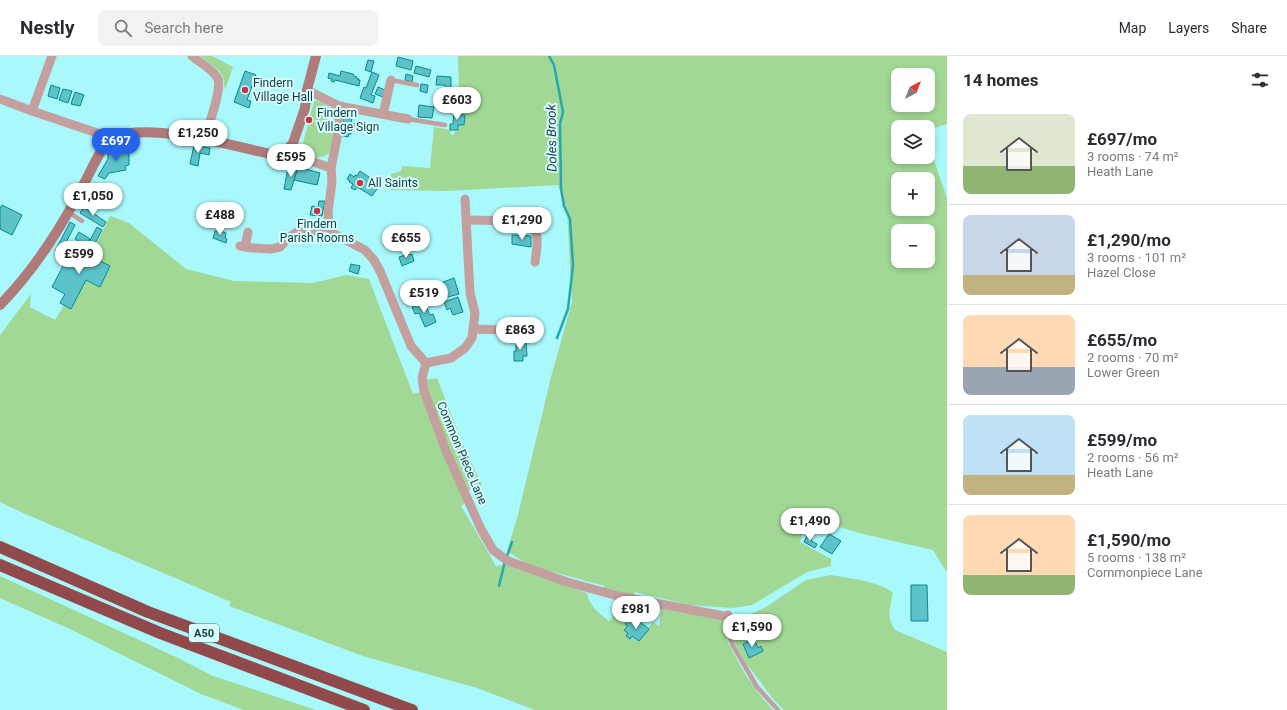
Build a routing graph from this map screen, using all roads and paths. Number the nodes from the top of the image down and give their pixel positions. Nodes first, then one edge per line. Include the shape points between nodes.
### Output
1 (52, 56) edge
2 (192, 56) edge
3 (316, 56) edge
4 (391, 80) joint
5 (417, 85) dead end
6 (307, 90) junction
7 (0, 99) edge
8 (339, 106) junction
9 (32, 112) junction
10 (384, 114) junction
11 (408, 119) joint
12 (445, 125) dead end
13 (110, 140) junction
14 (204, 140) junction
15 (285, 152) junction
16 (331, 168) junction
17 (465, 199) dead end
18 (68, 212) junction
19 (467, 220) junction
20 (82, 221) dead end
21 (329, 226) junction
22 (248, 232) dead end
23 (535, 262) dead end
24 (0, 305) edge
25 (474, 329) junction
26 (534, 331) dead end
27 (426, 363) junction
28 (0, 548) edge
29 (0, 565) edge
30 (728, 616) joint
31 (364, 710) edge
32 (412, 710) edge
33 (778, 710) edge

1 - 9 street
2 - 14 street via 218,79 219,87 214,110
3 - 6 street
4 - 5 lane
4 - 10 street
6 - 8 street
6 - 15 street via 305,108 293,143
7 - 9 street
8 - 10 street
8 - 16 street via 339,128
9 - 13 street
10 - 11 street
11 - 12 lane
13 - 14 street via 124,134 148,133
13 - 18 street via 102,149
14 - 15 street via 278,156
15 - 16 street
16 - 21 street
17 - 19 street
18 - 20 lane
18 - 24 street via 38,261
19 - 23 street via 522,221 531,224 536,230
19 - 25 street via 470,293 475,313
21 - 22 street via 316,231 297,232 280,247 271,249 242,246
21 - 27 street via 334,234 365,250 374,260 410,346
25 - 26 street
25 - 27 street via 472,338 459,353 451,358
27 - 30 street, Common Piece Lane via 422,378 424,391 446,452 481,529 494,550 505,559 567,582 618,596
28 - 32 highway, A50 via 148,612
29 - 31 highway, A50 via 160,632
30 - 33 lane via 728,633 732,644 757,687

